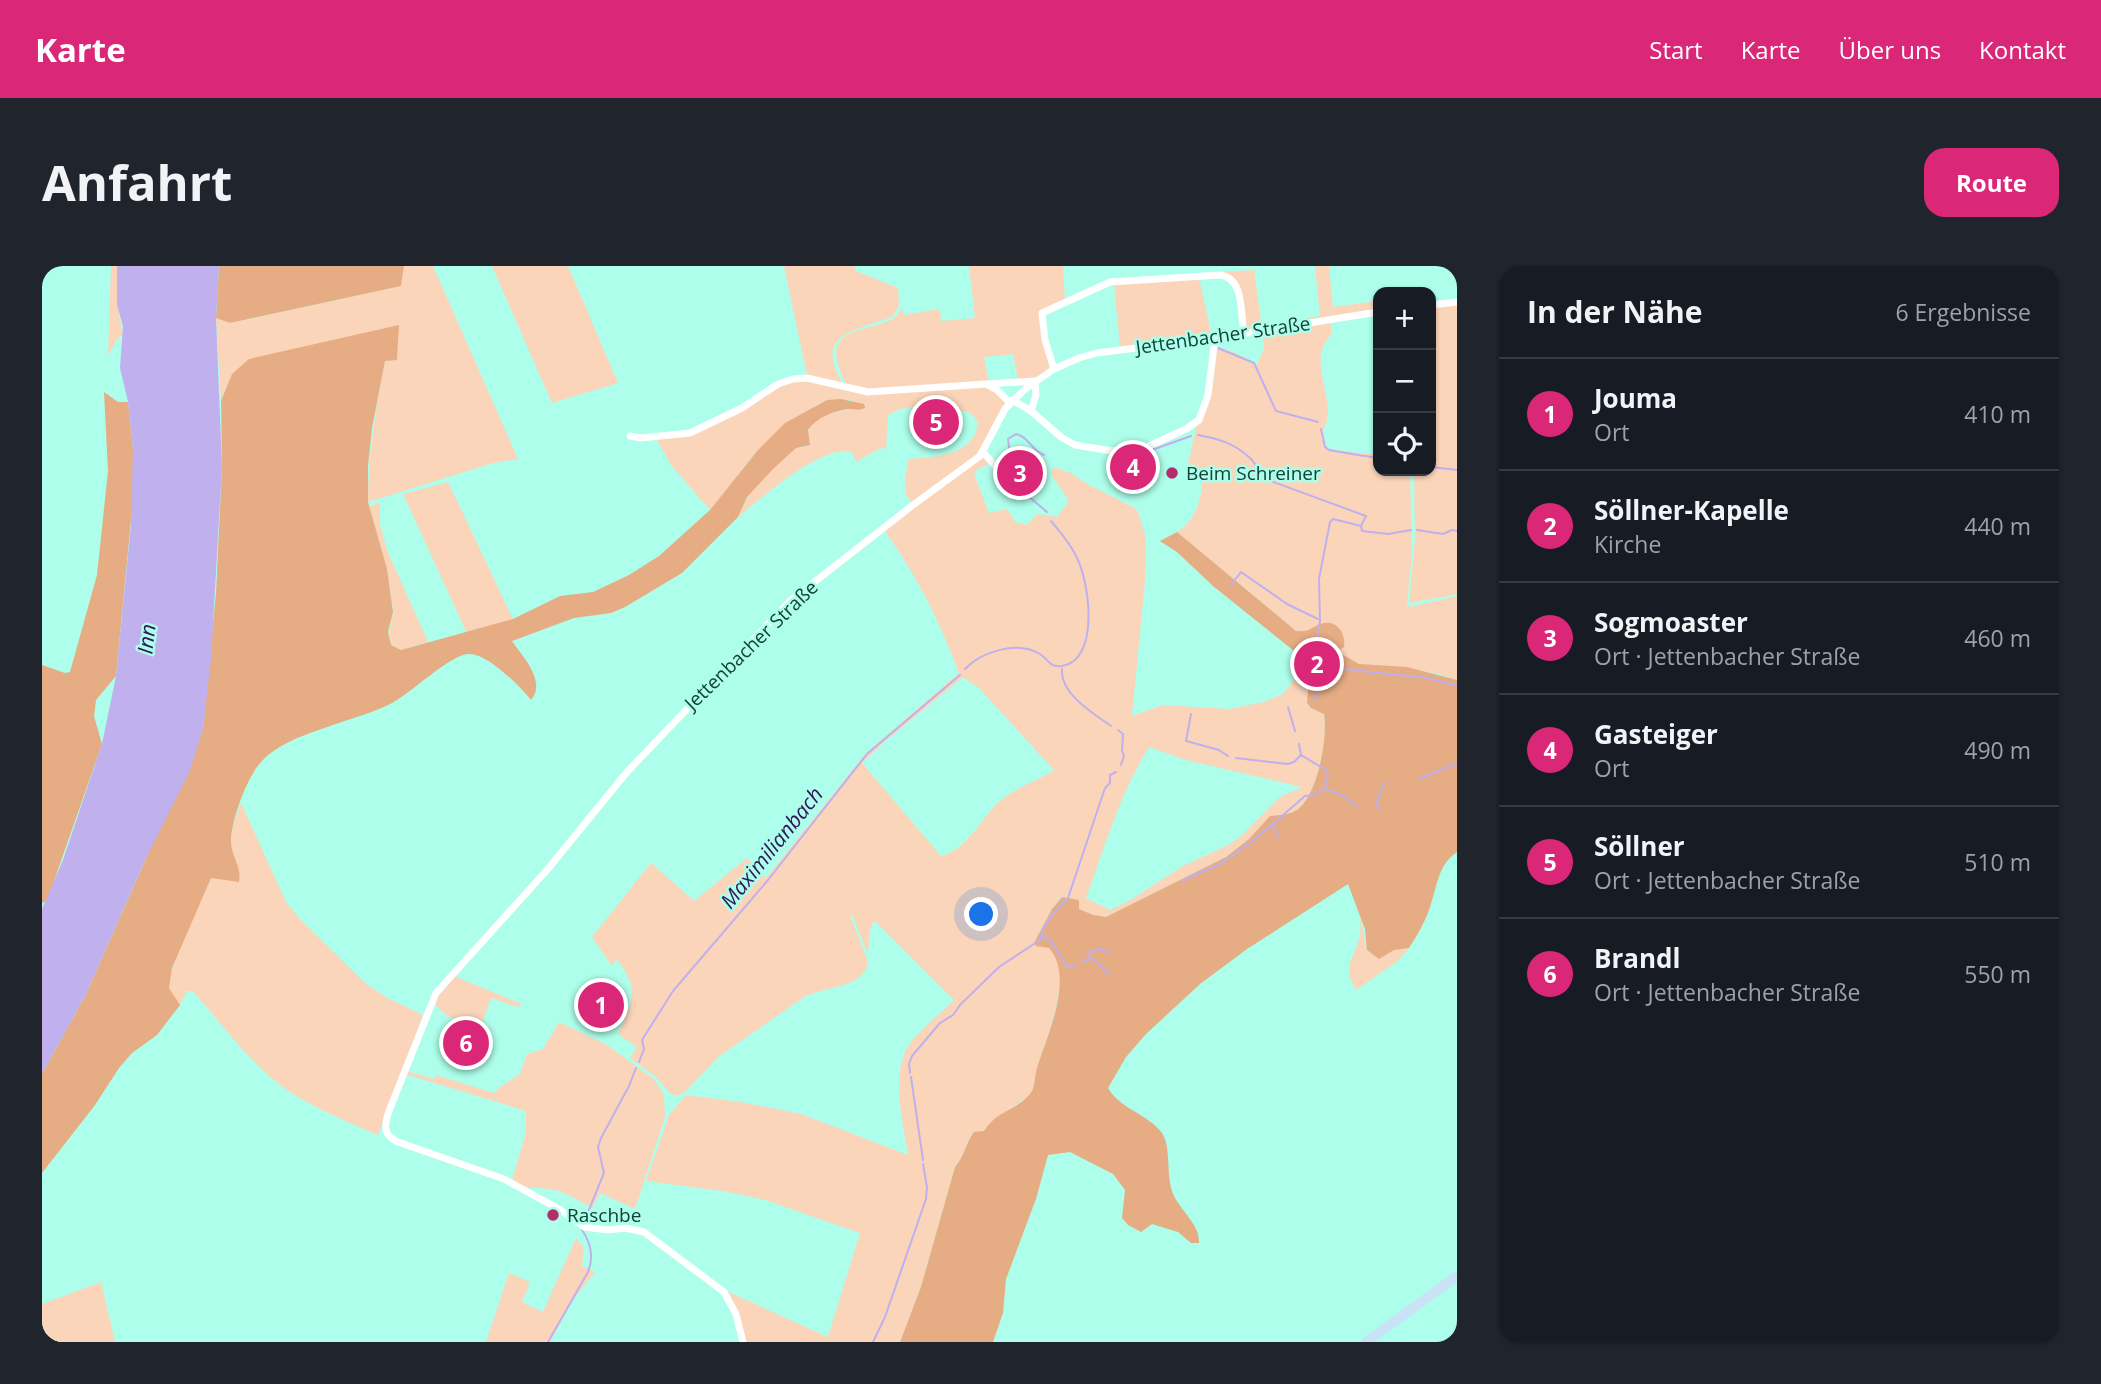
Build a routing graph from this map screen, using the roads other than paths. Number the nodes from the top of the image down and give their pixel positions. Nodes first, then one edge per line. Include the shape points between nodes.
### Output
1 (1457, 302) edge
2 (1436, 304) edge
3 (1373, 313) edge
4 (1244, 333) junction
5 (1215, 338) junction
6 (1054, 369) junction
7 (1035, 381) junction
8 (986, 384) junction
9 (1011, 401) junction
10 (1031, 411) junction
11 (629, 436) dead end
12 (983, 452) junction
13 (1003, 475) dead end
14 (1457, 1276) edge
15 (743, 1342) edge
16 (1366, 1342) edge

1 - 2 street
3 - 4 street, Jettenbacher Straße
4 - 5 street, Jettenbacher Straße
4 - 6 street via 1238,286 1228,276 1110,282 1042,313
5 - 6 street, Jettenbacher Straße via 1111,350
5 - 10 street via 1208,395 1199,420 1147,447 1112,451 1075,445
6 - 7 street, Jettenbacher Straße
7 - 8 street
7 - 9 street, Jettenbacher Straße
7 - 10 street
8 - 9 street
8 - 11 street via 868,392 793,379 690,433
9 - 10 street
9 - 12 street, Jettenbacher Straße
12 - 13 street
12 - 15 street, Jettenbacher Straße via 790,601 627,772 547,870 436,993 389,1111 385,1132 398,1142 504,1179 584,1227 640,1230 724,1292
14 - 16 main road

